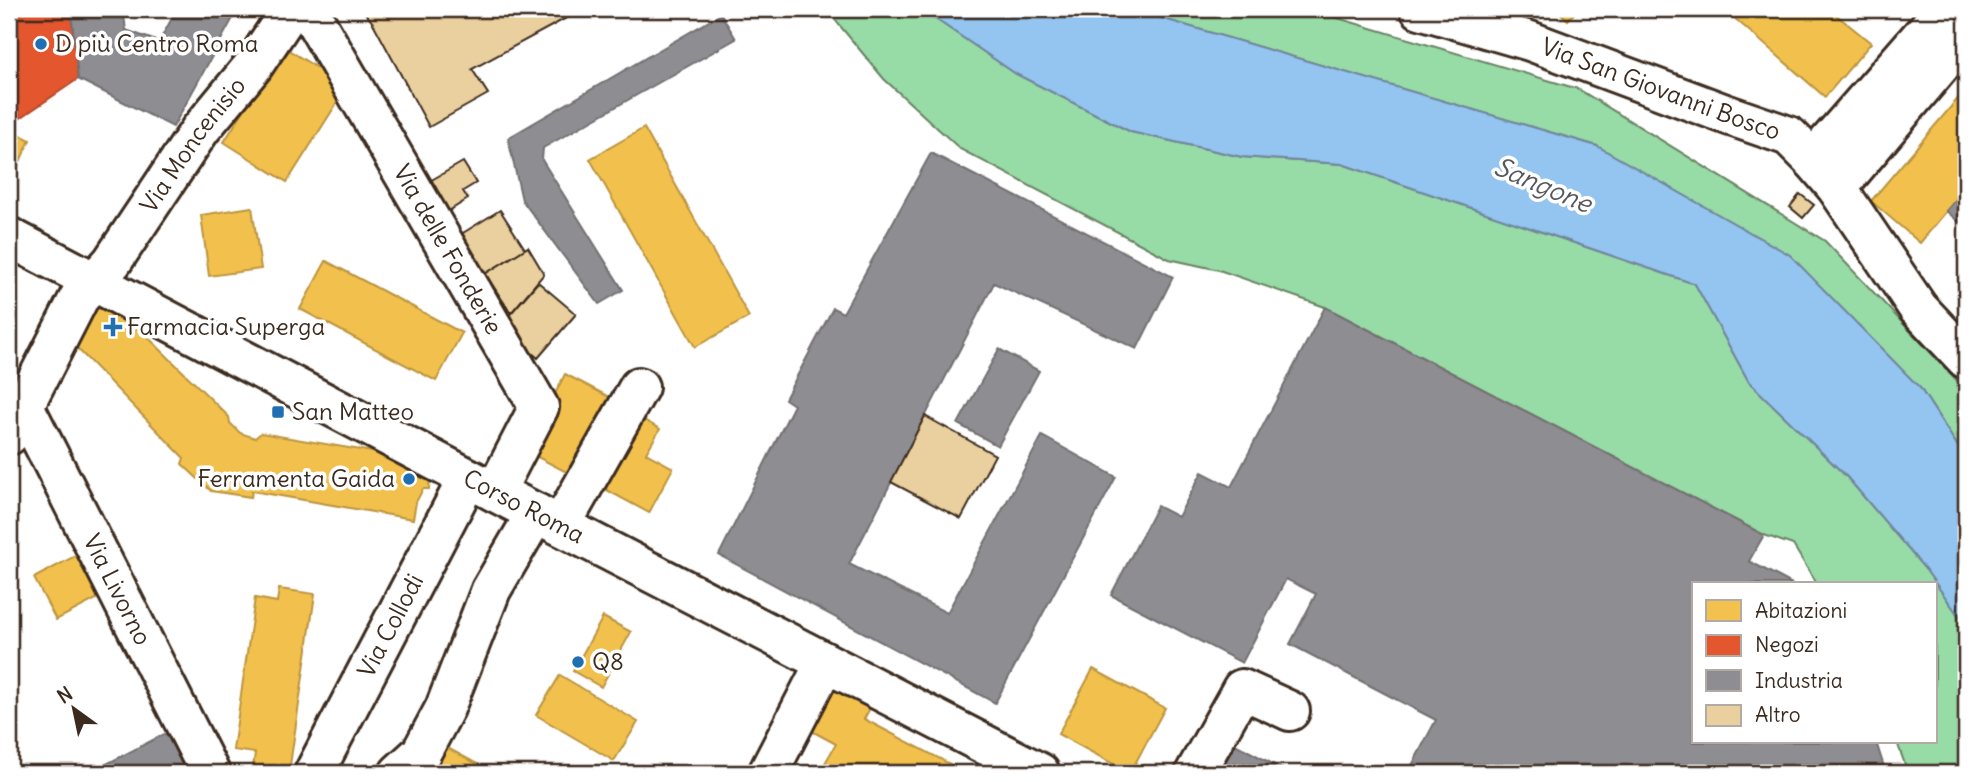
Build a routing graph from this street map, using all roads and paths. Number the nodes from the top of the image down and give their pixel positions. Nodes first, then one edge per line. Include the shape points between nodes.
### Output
1 (291, 9) edge
2 (308, 9) edge
3 (1420, 9) edge
4 (1947, 9) edge
5 (1966, 23) edge
6 (1966, 36) edge
7 (1825, 174) junction
8 (9, 237) edge
9 (94, 282) junction
10 (1966, 359) edge
11 (639, 387) dead end
12 (17, 420) edge
13 (482, 485) junction
14 (548, 519) junction
15 (825, 663) junction
16 (1290, 711) dead end
17 (210, 773) edge
18 (314, 773) edge
19 (399, 773) edge
20 (768, 773) edge
21 (1040, 773) edge
22 (1195, 773) edge

1 - 9 street, Via Moncenisio
2 - 13 street, Via delle Fonderie via 538,407
3 - 7 street, Via San Giovanni Bosco via 1530,41 1789,136
4 - 5 street
4 - 7 street
6 - 7 street
7 - 10 street, Via San Giovanni Bosco via 1918,308
8 - 9 street, Corso Roma
9 - 12 street, Via Moncenisio via 79,298
9 - 13 street, Corso Roma
11 - 14 street
12 - 17 street, Via Livorno
13 - 14 street, Corso Roma
13 - 18 street, Via Collodi
14 - 15 street, Corso Roma
14 - 19 street via 491,590 445,708 421,753
15 - 20 street
15 - 21 street, Corso Roma
16 - 22 street via 1242,689

